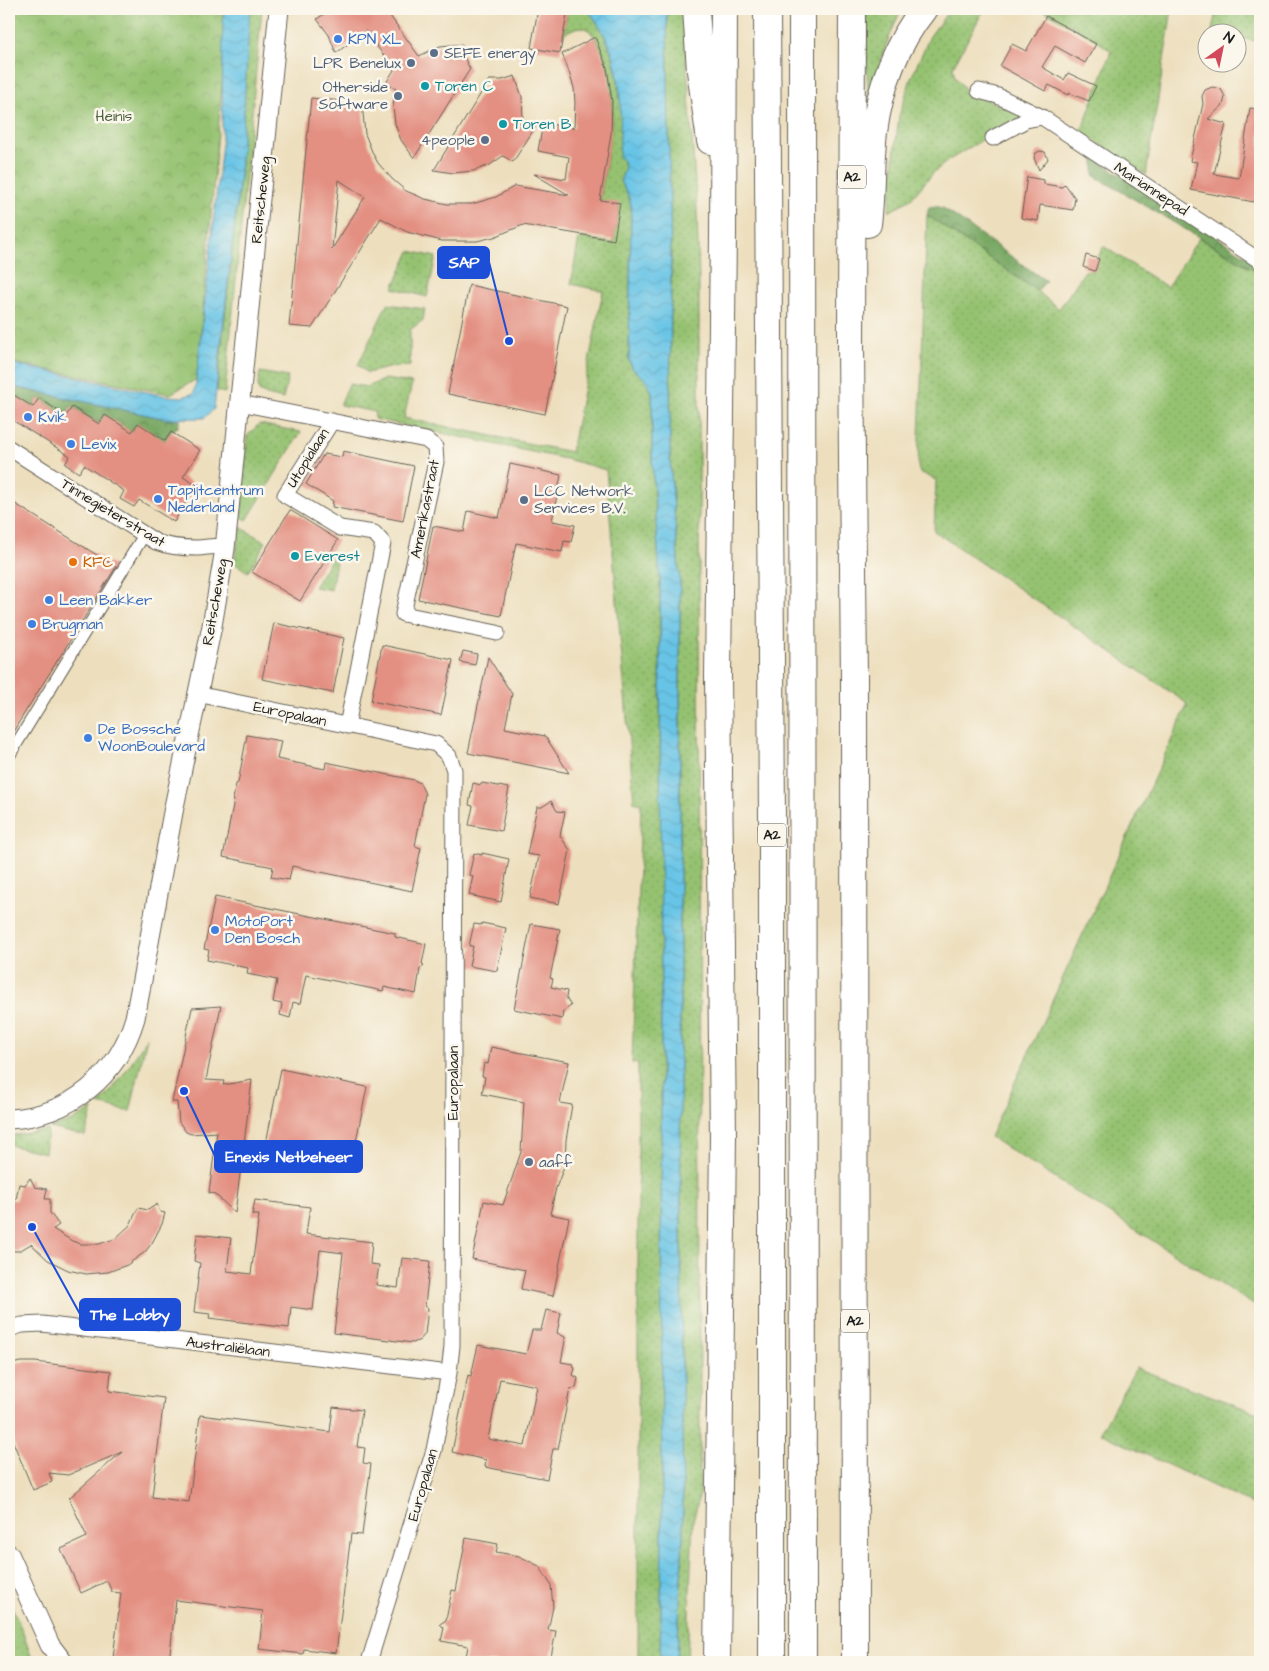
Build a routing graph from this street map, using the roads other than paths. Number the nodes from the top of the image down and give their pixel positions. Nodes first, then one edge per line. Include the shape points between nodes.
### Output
1 (279, 9) edge
2 (696, 9) edge
3 (724, 9) edge
4 (767, 9) edge
5 (802, 9) edge
6 (852, 9) edge
7 (924, 9) edge
8 (979, 91) dead end
9 (1042, 117) junction
10 (993, 138) dead end
11 (723, 234) junction
12 (1260, 261) edge
13 (851, 346) junction
14 (240, 403) junction
15 (332, 421) junction
16 (9, 448) edge
17 (144, 535) junction
18 (225, 549) junction
19 (497, 633) dead end
20 (197, 694) junction
21 (347, 726) junction
22 (9, 756) edge
23 (9, 1119) edge
24 (9, 1329) edge
25 (449, 1373) junction
26 (9, 1554) edge
27 (63, 1662) edge
28 (369, 1662) edge
29 (718, 1662) edge
30 (772, 1662) edge
31 (803, 1662) edge
32 (855, 1662) edge

1 - 14 street, Reitscheweg
2 - 11 highway via 700,71
3 - 11 highway
4 - 30 highway, A2 via 772,819
5 - 31 highway, A2
6 - 13 highway, A2
7 - 13 highway, A2 via 897,50 880,101
8 - 9 street, Mariannepad via 998,96
9 - 10 street via 1026,120
9 - 12 street, Mariannepad
11 - 29 highway via 718,677 723,1135
13 - 32 highway, A2
14 - 15 street, Amerikastraat
14 - 18 street, Reitscheweg
15 - 19 street, Amerikastraat via 426,440 435,446 436,462 402,614
15 - 21 street, Utopialaan via 285,495 340,528 374,533 383,543
16 - 17 street, Tinnegieterstraat
17 - 18 street, Tinnegieterstraat via 170,547 217,546
17 - 22 street
18 - 20 street, Reitscheweg
20 - 21 street, Europalaan
20 - 23 street, Reitscheweg via 135,1018 128,1039 106,1074 84,1093 44,1114
21 - 25 street, Europalaan via 436,744 449,756 454,770 452,1336
24 - 25 street, Australiëlaan via 42,1324
25 - 28 street, Europalaan via 434,1450
26 - 27 street via 50,1645

